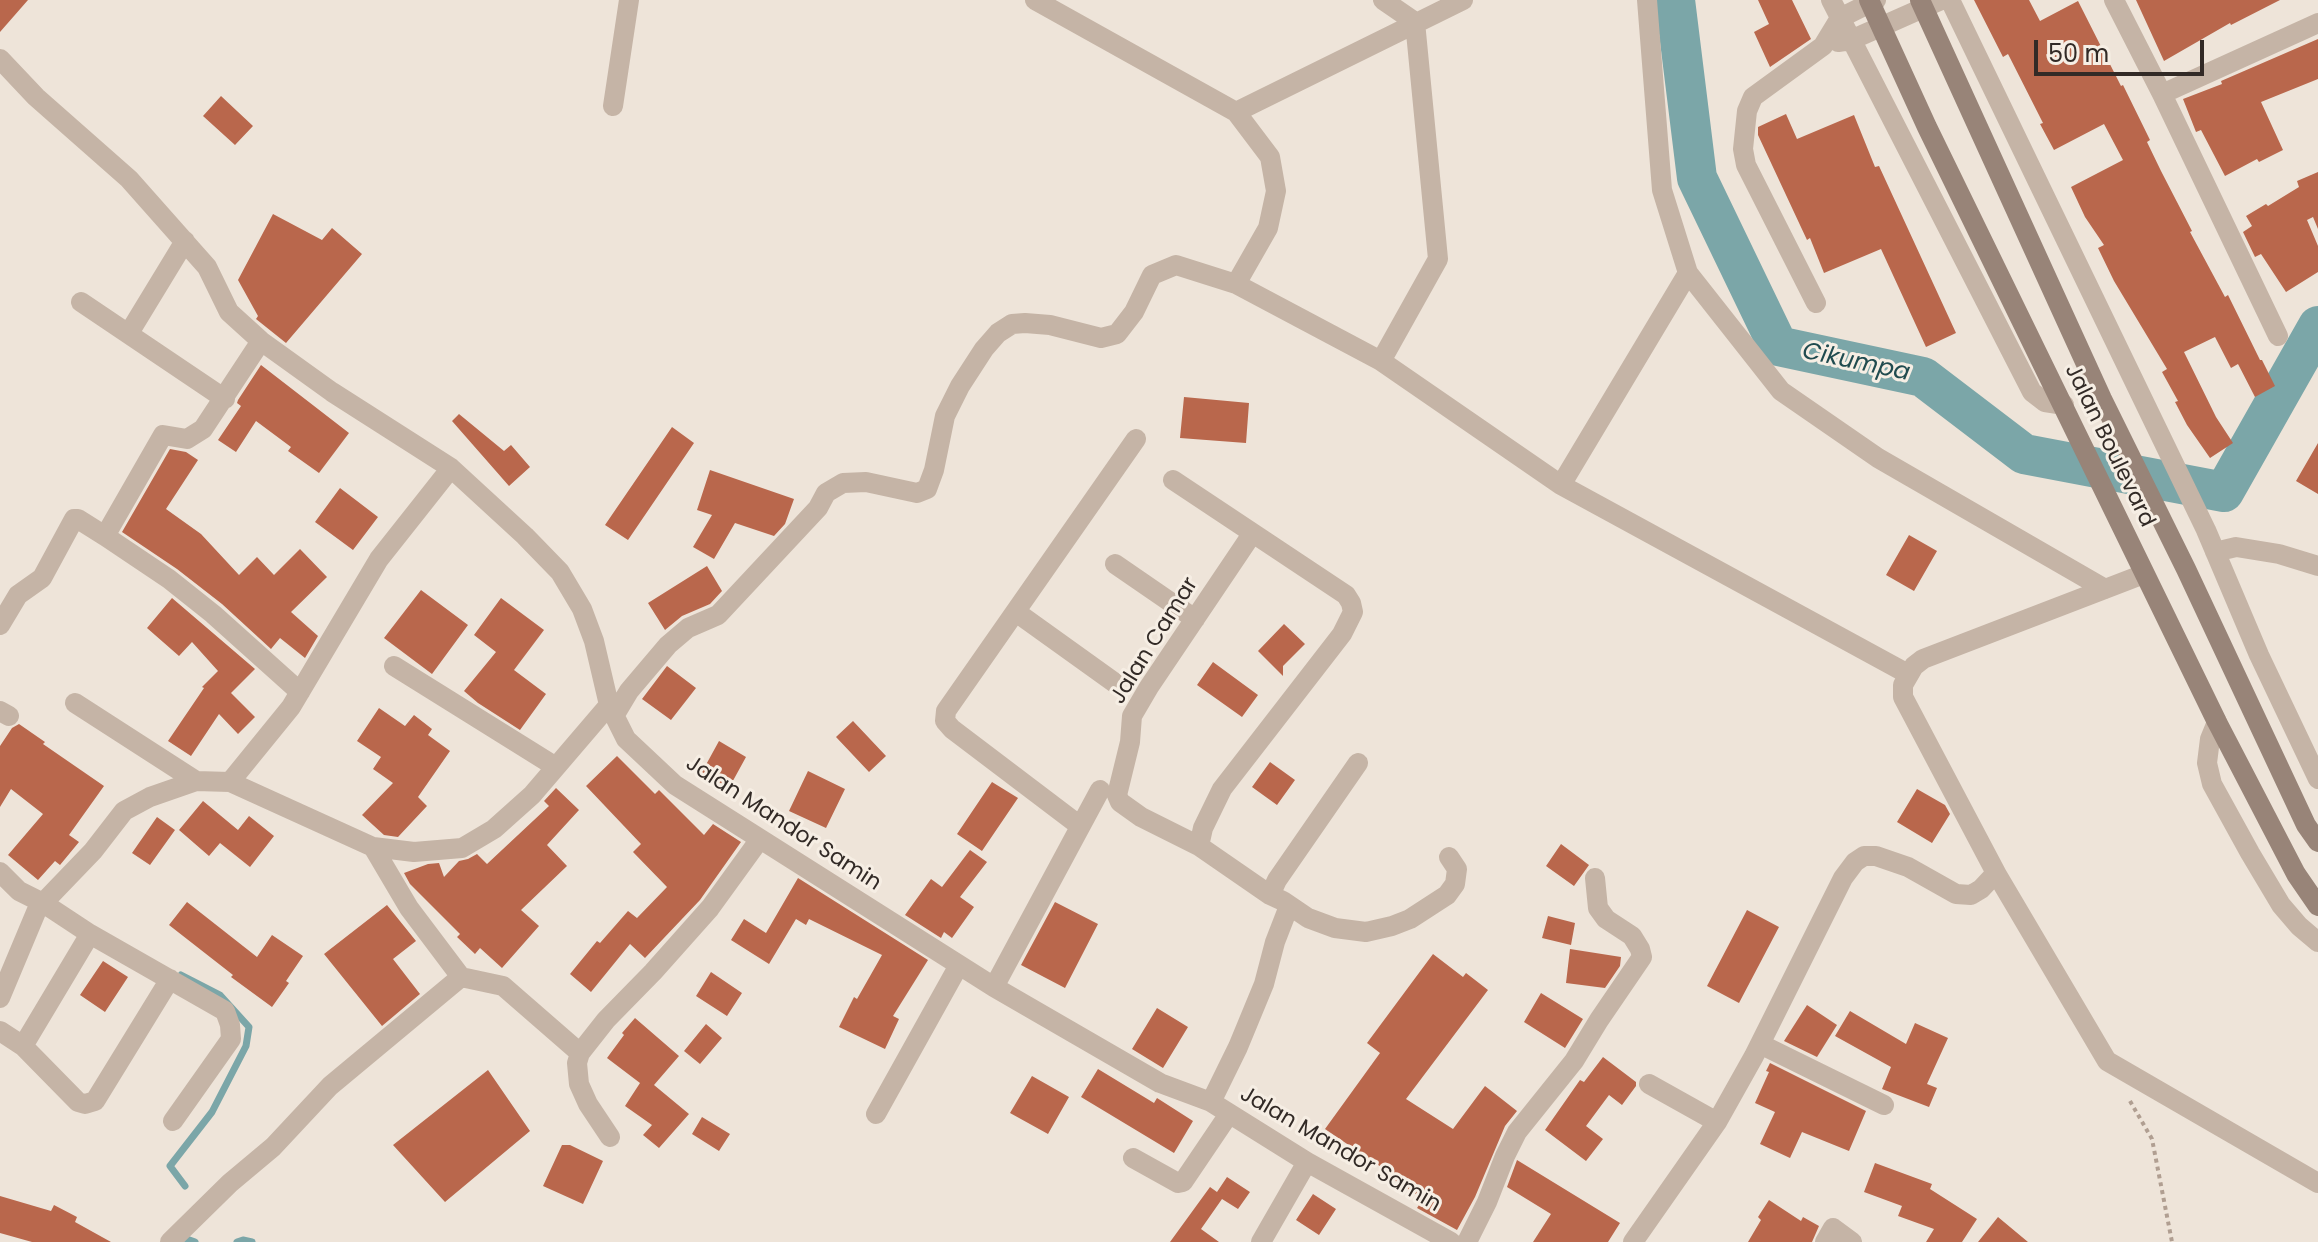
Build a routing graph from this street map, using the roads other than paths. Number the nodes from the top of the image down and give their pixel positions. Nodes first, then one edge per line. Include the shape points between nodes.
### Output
1 (629, 0) edge
2 (1035, 0) edge
3 (1383, 0) edge
4 (1463, 0) edge
5 (1647, 0) edge
6 (1950, 0) edge
7 (2114, 0) edge
8 (1872, 1) edge
9 (1928, 3) edge
10 (1836, 9) edge
11 (1415, 22) junction
12 (2318, 23) edge
13 (1882, 25) junction
14 (1851, 40) junction
15 (1823, 46) junction
16 (0, 59) edge
17 (2162, 94) junction
18 (613, 106) dead end
19 (1236, 112) junction
20 (185, 241) junction
21 (1688, 273) junction
22 (1236, 284) junction
23 (81, 302) dead end
24 (1816, 303) dead end
25 (129, 333) junction
26 (2278, 336) dead end
27 (261, 341) junction
28 (1381, 361) junction
29 (225, 399) junction
30 (2102, 399) junction
31 (2067, 410) junction
32 (1136, 439) dead end
33 (451, 468) junction
34 (1173, 480) dead end
35 (1561, 485) junction
36 (1252, 534) junction
37 (105, 536) junction
38 (2215, 552) junction
39 (1115, 564) dead end
40 (2318, 566) edge
41 (2144, 574) junction
42 (2105, 589) junction
43 (1016, 612) junction
44 (1195, 619) junction
45 (0, 625) edge
46 (394, 666) dead end
47 (1908, 674) junction
48 (1115, 683) dead end
49 (300, 692) junction
50 (75, 703) dead end
51 (612, 710) junction
52 (2217, 722) junction
53 (1358, 763) dead end
54 (556, 767) junction
55 (2318, 779) edge
56 (196, 781) junction
57 (230, 782) junction
58 (1100, 790) dead end
59 (1080, 826) junction
60 (760, 839) junction
61 (2318, 842) edge
62 (1199, 846) junction
63 (373, 847) junction
64 (1449, 857) dead end
65 (0, 872) edge
66 (1996, 873) junction
67 (1595, 878) dead end
68 (1270, 895) junction
69 (43, 903) junction
70 (1289, 906) junction
71 (2318, 906) edge
72 (90, 934) junction
73 (2318, 942) edge
74 (959, 965) junction
75 (461, 977) junction
76 (170, 979) junction
77 (994, 987) junction
78 (0, 998) edge
79 (0, 1031) edge
80 (1760, 1044) junction
81 (23, 1046) junction
82 (580, 1053) junction
83 (1649, 1084) dead end
84 (1211, 1102) junction
85 (1884, 1105) dead end
86 (876, 1114) dead end
87 (1229, 1114) junction
88 (173, 1121) dead end
89 (1717, 1122) junction
90 (610, 1137) dead end
91 (1133, 1158) dead end
92 (1307, 1162) junction
93 (2318, 1183) edge
94 (1439, 1239) edge
95 (170, 1242) edge
96 (1261, 1242) edge
97 (1467, 1242) edge
98 (1633, 1242) edge
99 (1825, 1242) edge
100 (1852, 1242) edge

1 - 18 street
2 - 19 street
3 - 11 street
4 - 11 street
5 - 21 street via 1662,190
6 - 38 street
7 - 17 street
8 - 10 street
8 - 13 main road, Jalan Boulevard
9 - 13 street
9 - 30 main road, Jalan Boulevard
10 - 14 street
10 - 15 street
11 - 19 street
11 - 28 street via 1438,259
12 - 17 street
13 - 14 street
13 - 31 main road, Jalan Boulevard
14 - 15 street
14 - 31 street via 2032,392
15 - 24 street via 1753,97 1743,149 1746,165
16 - 20 street, Jalan Mandor Samin via 129,179
17 - 26 street
19 - 22 street via 1270,157 1276,191 1268,228
20 - 25 street
20 - 27 street, Jalan Mandor Samin via 207,267 229,312
21 - 35 street
21 - 42 street via 1781,391 1878,458
22 - 28 street
22 - 51 street via 1176,265 1152,275 1117,334 1101,338 1025,323 998,333 945,416 927,489 917,493 855,482 826,493 718,615 688,628 668,645
23 - 25 street
25 - 29 street
27 - 29 street
27 - 33 street, Jalan Mandor Samin
28 - 35 street
29 - 37 street via 194,435 163,435
30 - 31 main road
30 - 61 main road, Jalan Boulevard
31 - 41 main road, Jalan Boulevard
32 - 43 street
33 - 49 street via 379,559
33 - 51 street, Jalan Mandor Samin via 560,572 582,609
34 - 36 street
35 - 47 street
36 - 44 street, Jalan Camar
36 - 62 street via 1346,595 1353,612 1342,634 1222,789
37 - 45 street via 74,519 42,578 18,595
37 - 49 street via 213,614
38 - 40 street via 2236,547
38 - 55 street
39 - 44 street
41 - 42 street
41 - 52 main road, Jalan Boulevard
42 - 47 street via 1923,659
43 - 48 street
43 - 59 street via 946,711 945,721
44 - 62 street, Jalan Camar via 1132,716 1117,795 1128,809
46 - 54 street
47 - 66 street via 1903,697
49 - 57 street
50 - 56 street
51 - 54 street
51 - 60 street, Jalan Mandor Samin via 626,739 675,785
52 - 71 main road, Jalan Boulevard
52 - 73 street via 2207,763 2212,784 2281,905
53 - 68 street
54 - 63 street via 494,829 462,848 414,852
56 - 57 street
56 - 69 street via 124,811
57 - 63 street
58 - 59 street
59 - 77 street
60 - 74 street, Jalan Mandor Samin
60 - 82 street via 710,908
62 - 68 street, Jalan Camar
63 - 75 street via 409,908
64 - 70 street, Jalan Camar via 1457,869 1447,895 1392,926 1366,932 1335,928
65 - 69 street via 19,891
66 - 80 street via 1971,895 1956,894 1876,856 1855,862
66 - 93 street via 2107,1061
67 - 97 street via 1598,908 1632,936 1642,957 1574,1061 1517,1132
68 - 70 street, Jalan Camar
69 - 72 street
69 - 78 street
70 - 84 street via 1264,984
72 - 76 street
72 - 81 street
74 - 77 street, Jalan Mandor Samin
74 - 86 street
75 - 82 street via 503,986
75 - 95 street via 330,1086
76 - 81 street via 95,1101 78,1102
76 - 88 street via 225,1011 231,1039
77 - 84 street, Jalan Mandor Samin via 1160,1083
79 - 81 street
80 - 85 street
80 - 89 street
82 - 90 street via 579,1084
83 - 89 street
84 - 87 street, Jalan Mandor Samin
87 - 91 street via 1183,1182
87 - 92 street, Jalan Mandor Samin
89 - 98 street
92 - 94 street, Jalan Mandor Samin
92 - 96 street
99 - 100 street via 1833,1228

